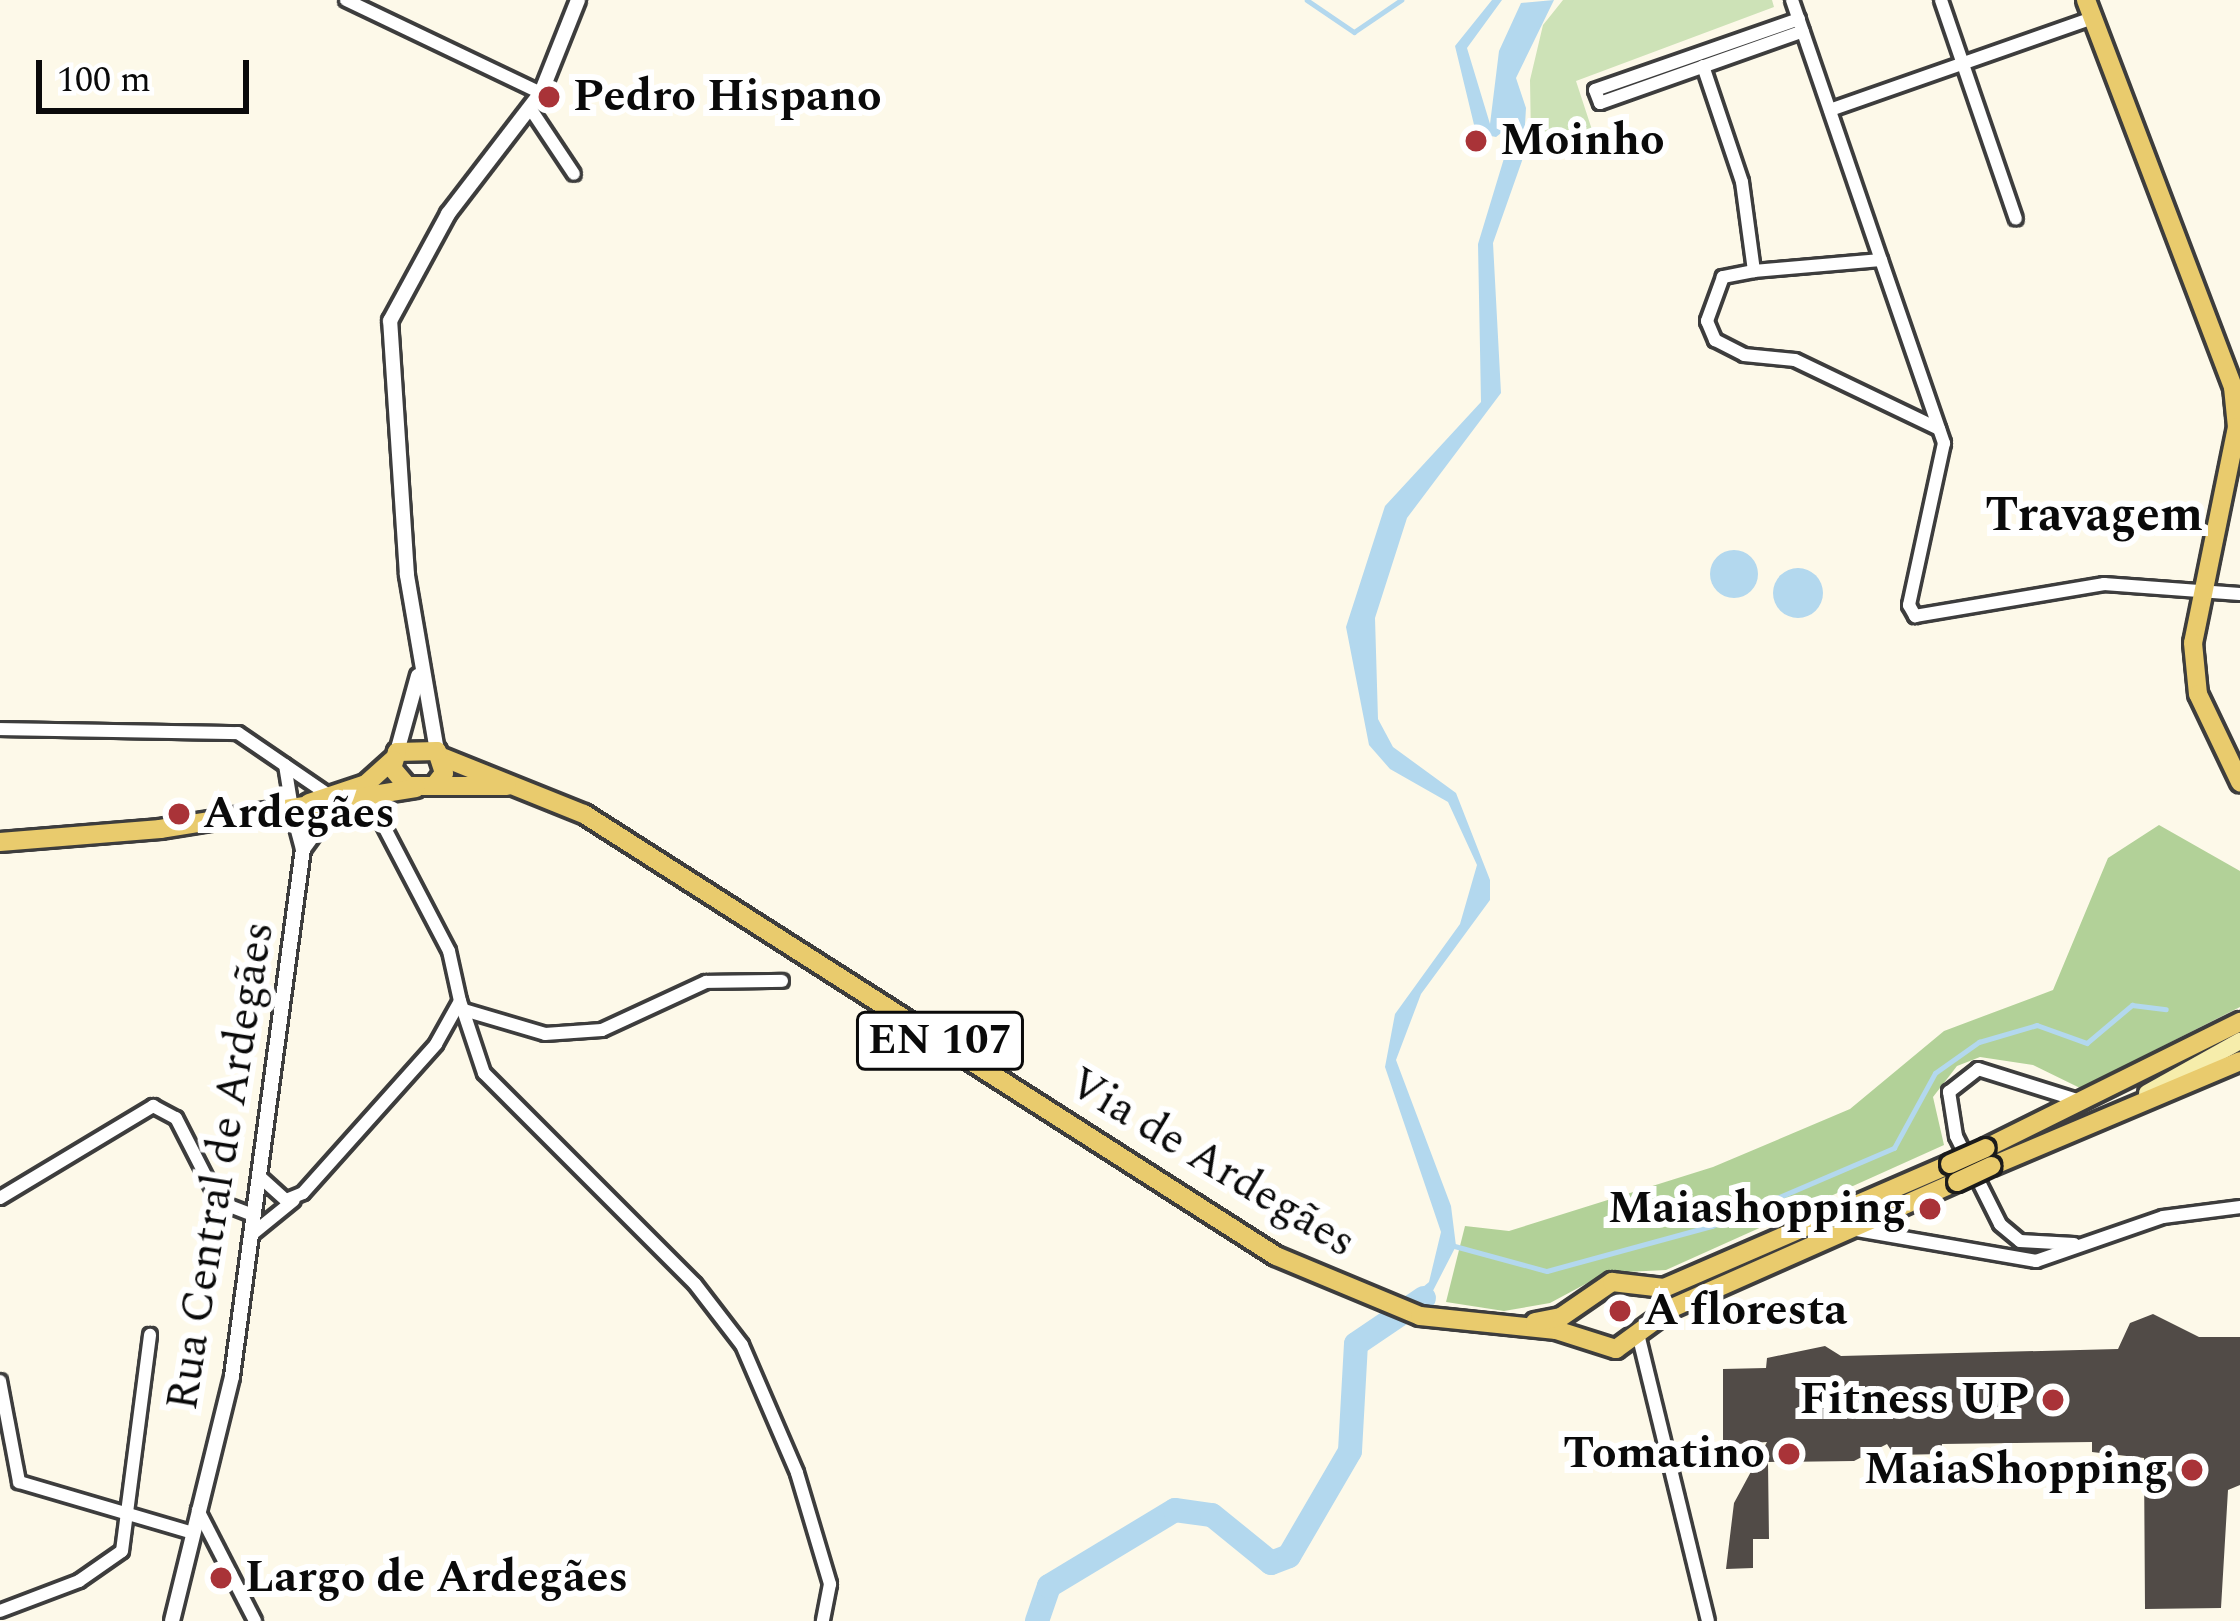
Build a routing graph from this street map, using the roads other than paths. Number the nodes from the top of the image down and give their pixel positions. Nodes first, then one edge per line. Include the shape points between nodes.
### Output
1 (346, 0) edge
2 (578, 0) edge
3 (1792, 0) edge
4 (1941, 0) edge
5 (2090, 9) edge
6 (1801, 25) junction
7 (1963, 63) junction
8 (1703, 66) junction
9 (541, 92) junction
10 (530, 108) junction
11 (1830, 110) junction
12 (574, 174) dead end
13 (2017, 219) dead end
14 (1881, 260) junction
15 (1754, 271) junction
16 (2237, 386) edge
17 (1939, 429) junction
18 (2201, 590) junction
19 (2240, 594) edge
20 (419, 671) junction
21 (0, 729) edge
22 (440, 754) junction
23 (395, 756) junction
24 (285, 764) junction
25 (2240, 782) edge
26 (425, 786) junction
27 (524, 786) junction
28 (331, 800) junction
29 (370, 800) junction
30 (299, 807) junction
31 (0, 842) edge
32 (303, 849) junction
33 (782, 981) dead end
34 (462, 1006) junction
35 (2240, 1022) edge
36 (2238, 1049) edge
37 (2116, 1099) junction
38 (2085, 1103) junction
39 (1989, 1157) junction
40 (1954, 1173) junction
41 (259, 1176) junction
42 (0, 1198) edge
43 (290, 1200) junction
44 (2240, 1207) edge
45 (253, 1215) junction
46 (1851, 1229) junction
47 (251, 1235) junction
48 (2081, 1243) junction
49 (1636, 1290) junction
50 (1582, 1305) junction
51 (1512, 1326) junction
52 (1642, 1332) junction
53 (150, 1336) dead end
54 (1592, 1341) junction
55 (0, 1381) edge
56 (124, 1508) junction
57 (197, 1510) junction
58 (190, 1532) junction
59 (0, 1611) edge
60 (172, 1621) edge
61 (255, 1621) edge
62 (823, 1621) edge
63 (1708, 1621) edge

1 - 9 street
2 - 9 street
3 - 6 street
4 - 7 street
5 - 7 street
5 - 16 main road
6 - 8 street
6 - 8 street via 1595,90 1600,103
6 - 11 street
7 - 11 street
7 - 13 street
8 - 15 street via 1742,182
9 - 10 street
10 - 12 street
10 - 20 street via 448,214 390,321
11 - 14 street
14 - 15 street
14 - 17 street
15 - 17 street via 1723,277 1707,321 1715,340 1744,356 1796,360
16 - 18 main road via 2236,427
17 - 18 street via 1909,605 1915,616 2039,589
18 - 19 street
18 - 25 main road via 2198,694
20 - 22 street
20 - 23 street
21 - 24 street via 97,724 238,734
22 - 23 main road, EN 107
22 - 26 main road
22 - 27 main road, Via de Ardegães / EN 107
23 - 26 main road via 399,782
23 - 28 main road, EN 107 via 366,784
24 - 28 street
24 - 30 street
26 - 27 main road, Via de Ardegães / EN 107
26 - 29 main road, EN 107
27 - 51 main road, Via de Ardegães / EN 107 via 584,814 1276,1256 1356,1296 1450,1322
28 - 29 main road, EN 107
28 - 30 main road, EN 107
28 - 32 street, Rua Central de Ardegães
29 - 34 street via 449,951
30 - 31 main road, EN 107
30 - 32 street, Rua Central de Ardegães
32 - 41 street, Rua Central de Ardegães
33 - 34 street via 706,982 602,1030 545,1034
34 - 43 street
34 - 62 street via 484,1073 695,1284 742,1345 797,1473 830,1584
35 - 37 main road, Via de Ardegães / EN 107
36 - 37 main road, Via de Ardegães / EN 107
37 - 38 main road, Via de Ardegães / EN 107
37 - 39 main road, Via de Ardegães / EN 107
38 - 39 main road, Via de Ardegães / EN 107
38 - 48 street via 1978,1069 1949,1092 1956,1136 2000,1224 2020,1241
39 - 40 main road, Via de Ardegães / EN 107, bridge
40 - 46 main road, Via de Ardegães / EN 107
40 - 49 main road, Via de Ardegães / EN 107 via 1664,1288
41 - 43 street
41 - 45 street, Rua Central de Ardegães
42 - 45 street via 153,1106 176,1118 220,1202
43 - 47 street
44 - 48 street via 2216,1204
45 - 47 street, Rua Central de Ardegães
46 - 48 street via 2036,1261
46 - 52 main road, Via de Ardegães / EN 107
47 - 57 street, Rua Central de Ardegães via 232,1376
49 - 50 main road, Via de Ardegães / EN 107 via 1599,1285
49 - 52 main road
50 - 51 main road, Via de Ardegães / EN 107
50 - 54 main road
51 - 54 main road, Via de Ardegães / EN 107
52 - 54 main road, Via de Ardegães / EN 107 via 1616,1349
52 - 63 street
53 - 56 street
55 - 56 street via 19,1482
56 - 58 street via 141,1523
56 - 59 street via 122,1551 80,1581
57 - 58 street, Rua Central de Ardegães
57 - 61 street
58 - 60 street, Rua Central de Ardegães

